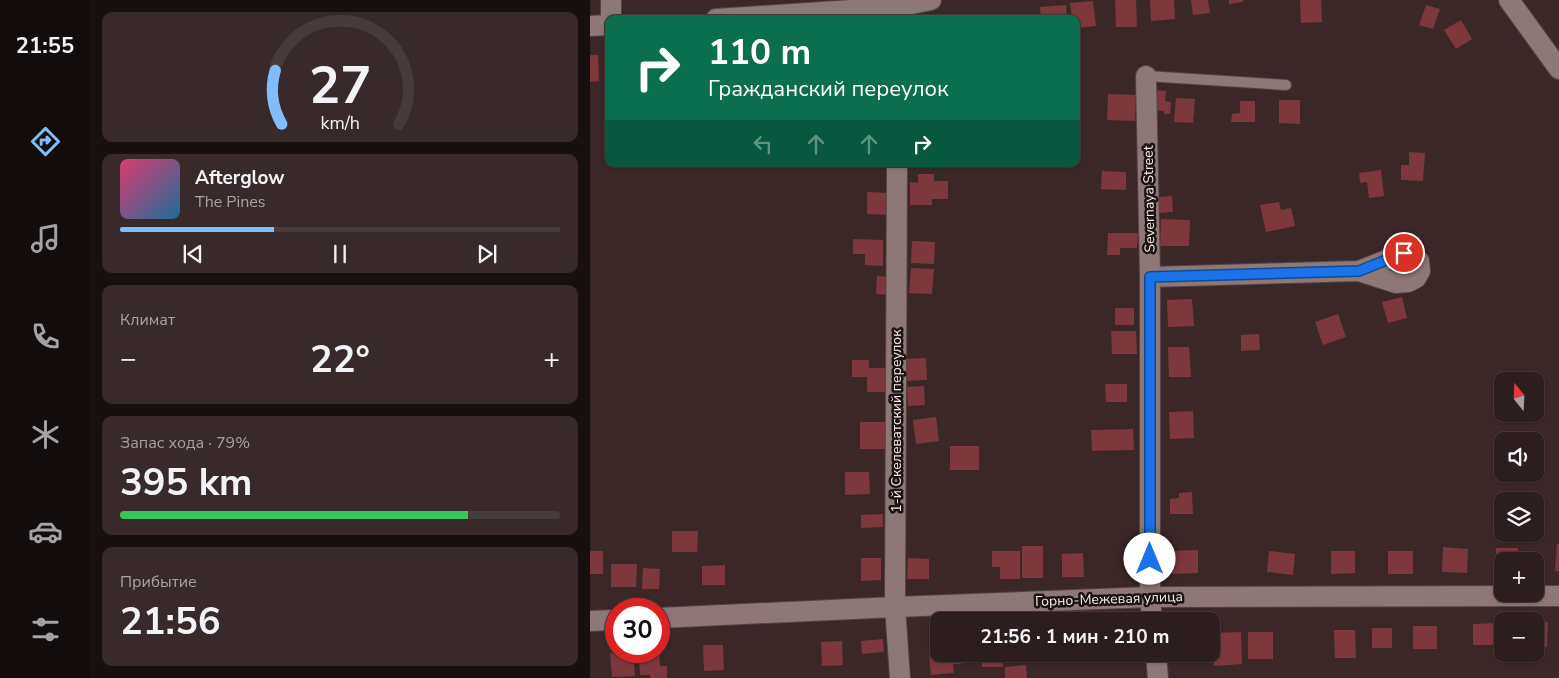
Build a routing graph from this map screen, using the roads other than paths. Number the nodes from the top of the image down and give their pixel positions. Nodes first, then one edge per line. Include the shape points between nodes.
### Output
1 (611, 0) edge
2 (1509, 0) edge
3 (910, 6) edge
4 (611, 15) edge
5 (776, 15) edge
6 (605, 25) edge
7 (590, 26) edge
8 (1559, 70) edge
9 (1146, 76) joint
10 (1286, 85) dead end
11 (897, 167) edge
12 (1359, 271) dead end
13 (1150, 277) junction
14 (1559, 596) edge
15 (1150, 597) junction
16 (895, 606) junction
17 (1151, 612) edge
18 (670, 617) edge
19 (605, 620) edge
20 (590, 621) edge
21 (1157, 662) edge
22 (900, 678) edge
23 (1158, 678) edge

1 - 4 street
2 - 8 street
3 - 5 street
6 - 7 street
9 - 10 lane
9 - 13 street, Severnaya Street
11 - 16 street, 1-й Скелеватский переулок
12 - 13 street
13 - 15 street, Severnaya Street
14 - 15 street, Горно-Межевая улица
15 - 16 street, Горно-Межевая улица
15 - 17 street, Severnaya Street
16 - 18 street, Горно-Межевая улица
16 - 22 street, 1-й Скелеватский переулок
19 - 20 street
21 - 23 street

